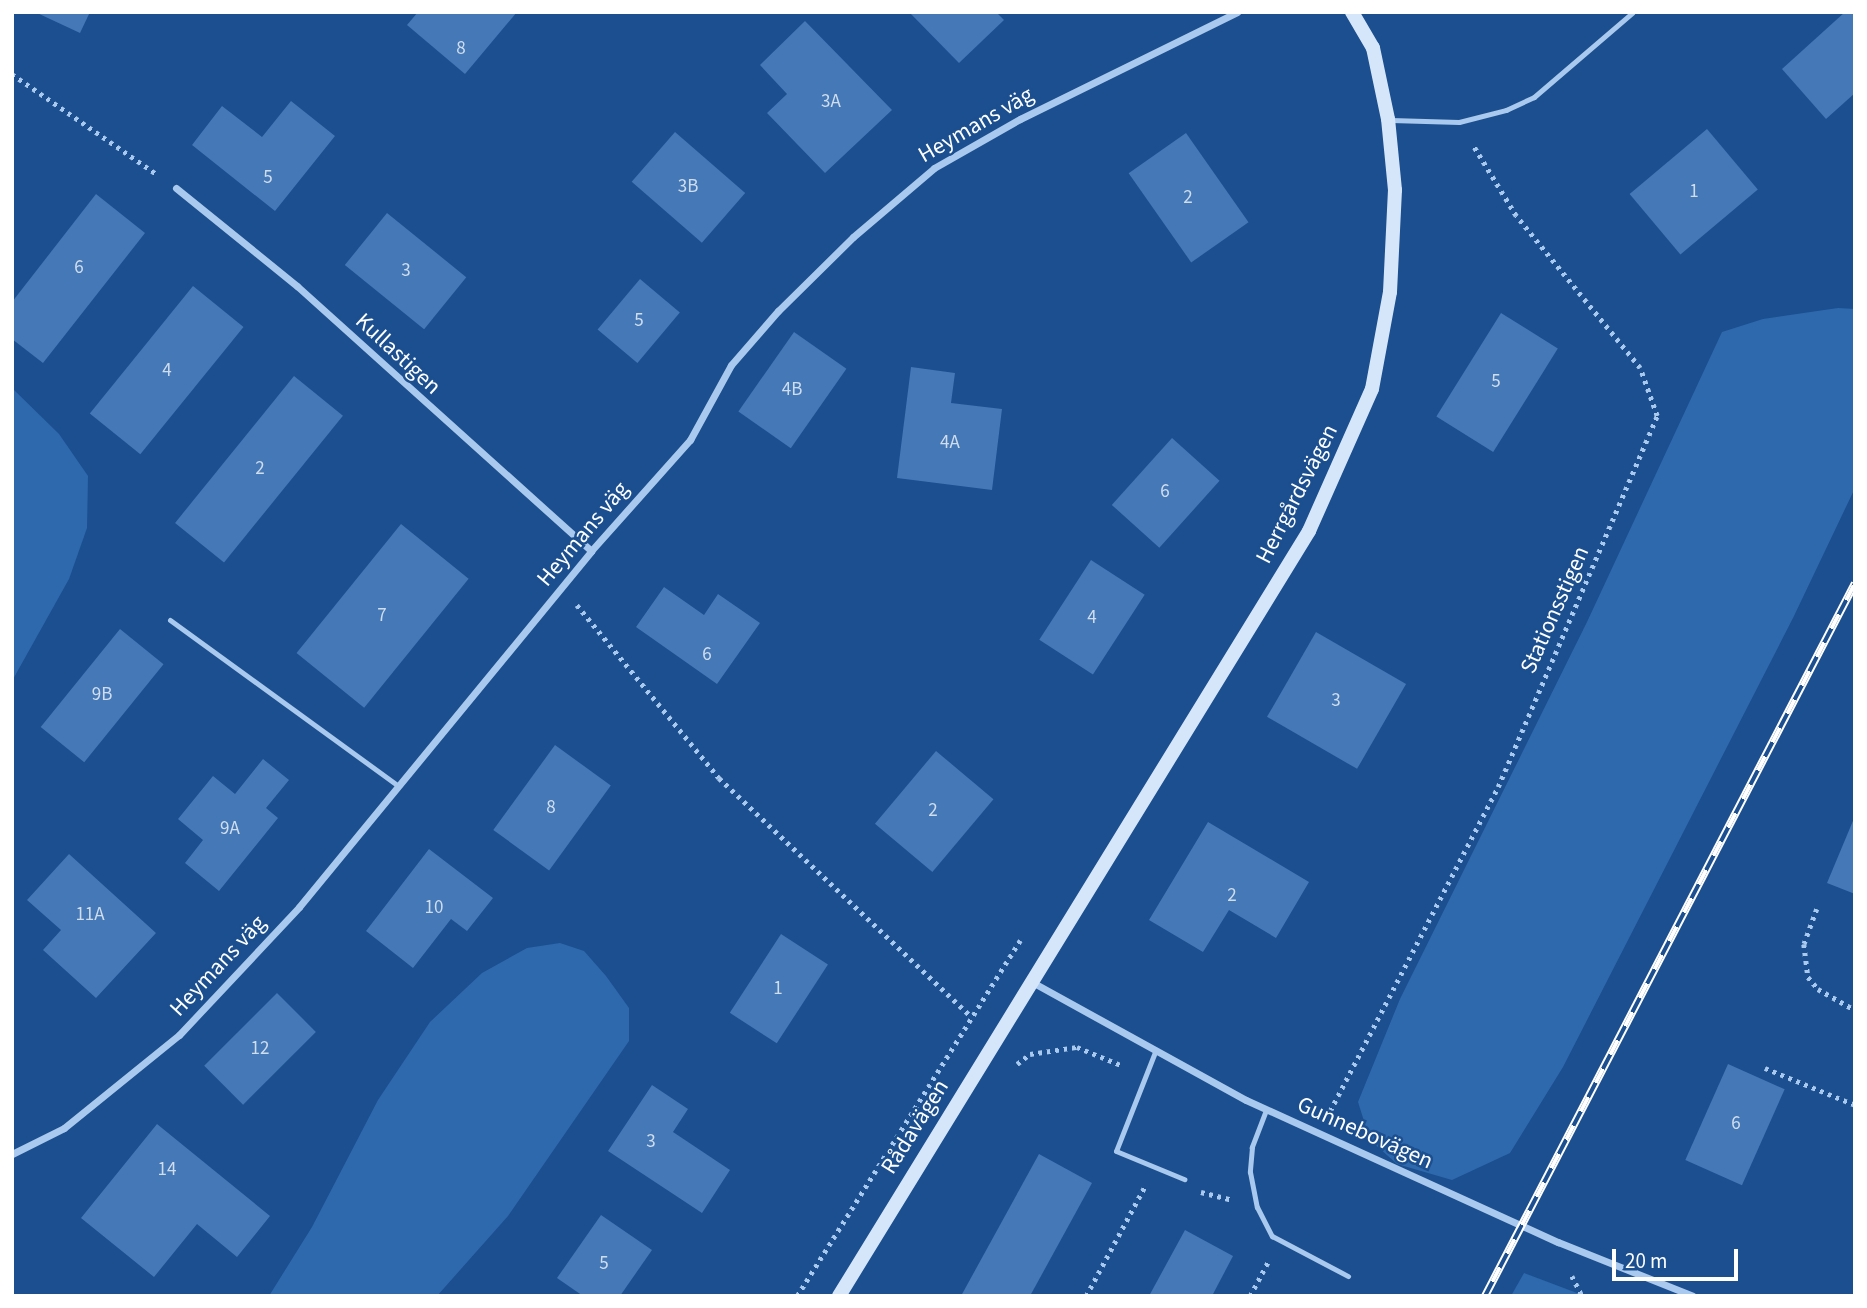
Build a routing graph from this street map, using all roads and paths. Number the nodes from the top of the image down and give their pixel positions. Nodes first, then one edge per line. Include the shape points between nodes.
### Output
1 (1237, 12) edge
2 (1352, 12) edge
3 (1633, 12) edge
4 (12, 74) edge
5 (1388, 119) junction
6 (1459, 122) junction
7 (176, 188) joint
8 (591, 551) junction
9 (563, 588) junction
10 (170, 620) dead end
11 (396, 784) junction
12 (1817, 909) dead end
13 (1021, 938) dead end
14 (1032, 982) junction
15 (1855, 1010) edge
16 (971, 1016) junction
17 (1155, 1052) junction
18 (1765, 1068) dead end
19 (1855, 1105) edge
20 (1266, 1110) junction
21 (1319, 1134) junction
22 (12, 1154) edge
23 (1153, 1166) junction
24 (1184, 1179) joint
25 (1255, 1197) junction
26 (1280, 1241) junction
27 (1348, 1276) dead end
28 (797, 1296) edge
29 (839, 1296) edge
30 (1086, 1296) edge
31 (1250, 1296) edge
32 (1693, 1296) edge

1 - 8 street, Heymans väg via 1020,119 934,168 853,237 778,311 731,365 690,440
2 - 5 street, Herrgårdsvägen via 1373,48
3 - 6 lane via 1534,97
4 - 7 path
5 - 6 lane
5 - 14 street, Herrgårdsvägen via 1395,190 1390,292 1367,402 1309,531
6 - 21 path, Stationsstigen via 1516,216 1640,368 1657,416 1498,787
7 - 8 street, Kullastigen via 297,286
8 - 9 street, Heymans väg
9 - 11 street, Heymans väg
9 - 16 path via 719,778
10 - 11 lane
11 - 22 street, Heymans väg via 299,907 179,1035 64,1128
12 - 15 path via 1804,944 1808,976 1818,989
13 - 16 path
14 - 17 street, Gunnebovägen
14 - 29 street, Rådavägen
16 - 28 path
17 - 20 street, Gunnebovägen
17 - 23 lane via 1116,1151
18 - 19 path
20 - 21 street, Gunnebovägen
20 - 25 lane via 1252,1147
21 - 32 street, Gunnebovägen via 1558,1242
23 - 24 lane
23 - 30 path
24 - 25 path via 1215,1199
25 - 26 lane via 1272,1236
26 - 27 lane
26 - 31 path

